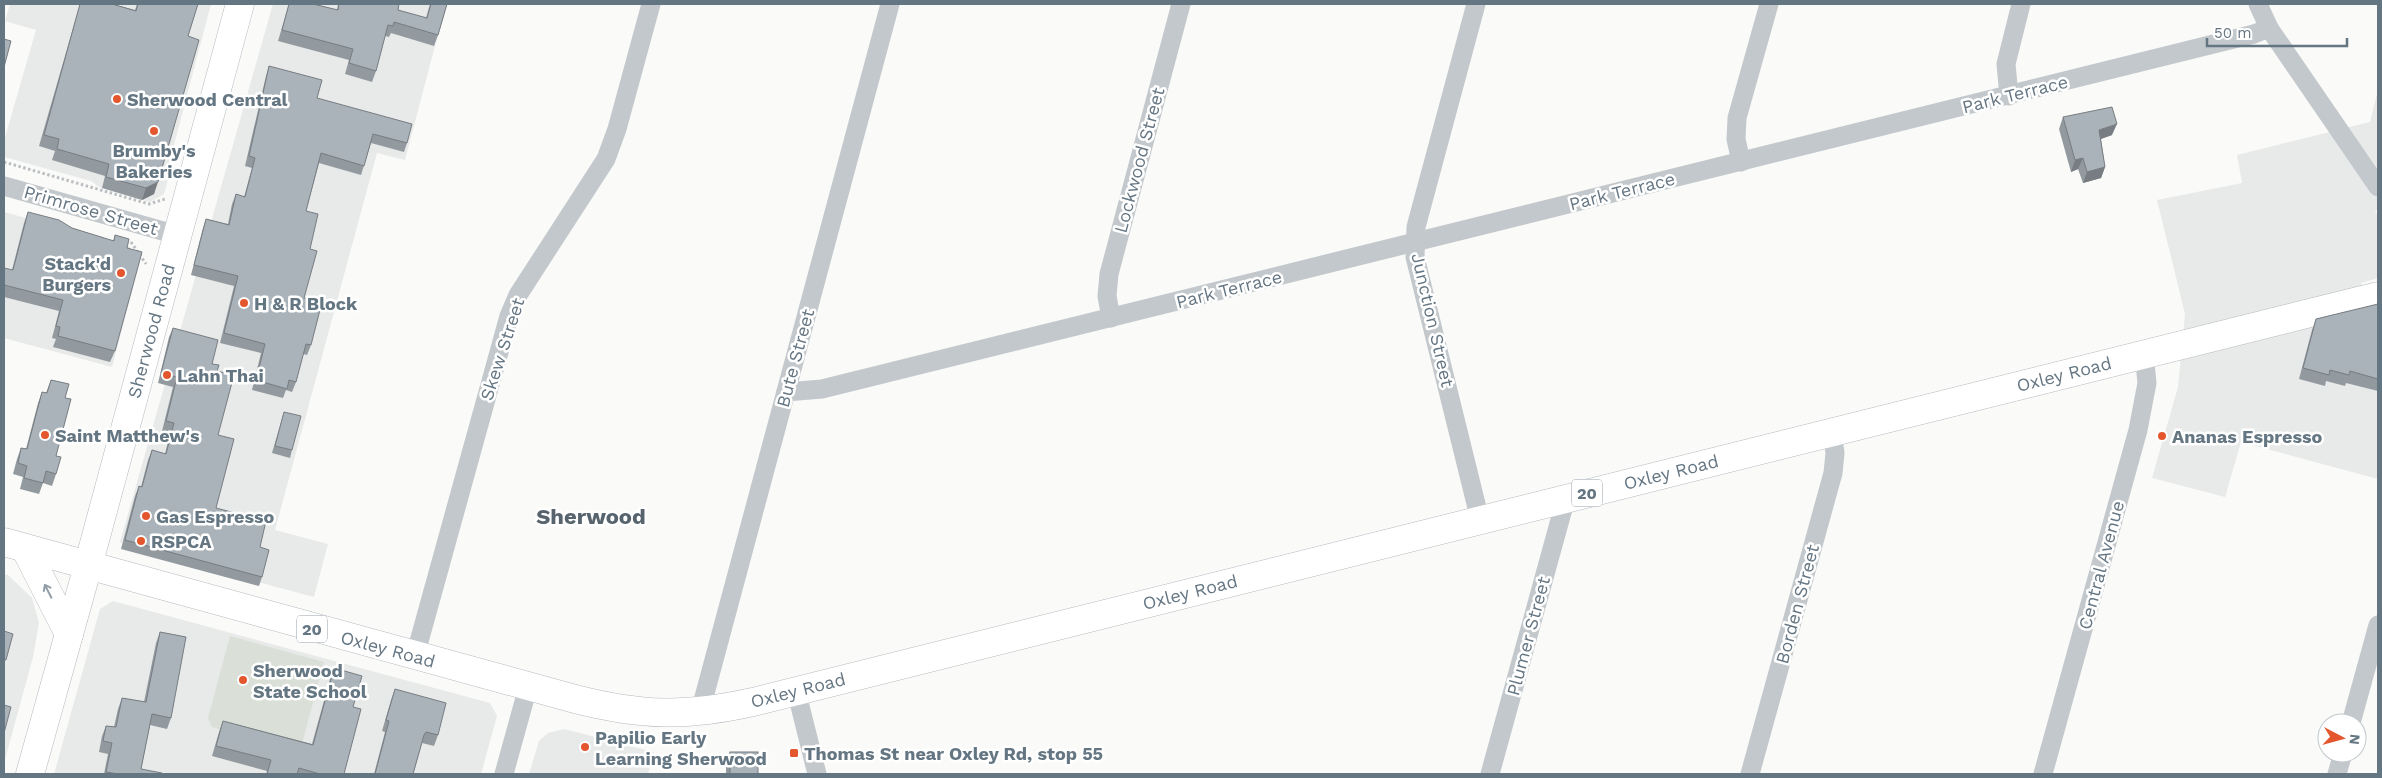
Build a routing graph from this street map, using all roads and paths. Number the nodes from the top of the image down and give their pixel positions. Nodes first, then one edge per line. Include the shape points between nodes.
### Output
1 (240, 4) edge
2 (651, 4) edge
3 (890, 4) edge
4 (1181, 4) edge
5 (1476, 4) edge
6 (1769, 4) edge
7 (2021, 4) edge
8 (2258, 4) edge
9 (2269, 28) junction
10 (2009, 96) junction
11 (4, 162) edge
12 (1740, 162) junction
13 (4, 186) edge
14 (2378, 187) edge
15 (168, 191) dead end
16 (177, 235) junction
17 (122, 240) edge
18 (1416, 242) junction
19 (146, 264) dead end
20 (2378, 296) edge
21 (1111, 318) junction
22 (2144, 353) junction
23 (786, 392) junction
24 (1832, 433) junction
25 (1566, 498) junction
26 (1480, 520) junction
27 (15, 545) edge
28 (88, 566) junction
29 (2378, 625) edge
30 (69, 634) junction
31 (415, 656) junction
32 (528, 687) junction
33 (796, 690) junction
34 (700, 712) junction
35 (2354, 713) edge
36 (30, 774) edge
37 (504, 774) edge
38 (817, 774) edge
39 (1490, 774) edge
40 (1750, 774) edge
41 (2043, 774) edge

1 - 16 main road, Sherwood Road
2 - 31 street, Skew Street via 606,160 518,295 509,316
3 - 23 street, Bute Street
4 - 21 street, Lockwood Street via 1109,274 1107,296
5 - 18 street, Junction Street via 1416,227
6 - 12 street via 1737,118
7 - 10 street via 2006,64
8 - 9 street
9 - 10 street, Park Terrace
9 - 14 street
10 - 12 street, Park Terrace
11 - 15 path via 149,204 164,200
12 - 18 street, Park Terrace
13 - 16 street, Primrose Street
16 - 28 main road, Sherwood Road
17 - 19 path via 132,242
18 - 21 street, Park Terrace
18 - 26 street, Junction Street via 1415,257
20 - 22 main road, Oxley Road / 20
21 - 23 street, Park Terrace via 822,389
22 - 24 main road, Oxley Road / 20
22 - 41 street, Central Avenue via 2147,382 2138,430
23 - 34 street, Bute Street
24 - 25 main road, Oxley Road / 20
24 - 40 street, Borden Street via 1833,473
25 - 26 main road, Oxley Road / 20
25 - 39 street, Plumer Street
26 - 33 main road, Oxley Road / 20
27 - 28 main road, Oxley Road
30 -> 27 main road
28 - 30 main road, Sherwood Road
28 - 31 main road, Oxley Road / 20
29 - 35 street
30 - 36 main road, Sherwood Road
31 - 32 main road, Oxley Road / 20
32 - 34 main road, Oxley Road / 20 via 630,712
32 - 37 street
33 - 34 main road, Oxley Road / 20
33 - 38 street

